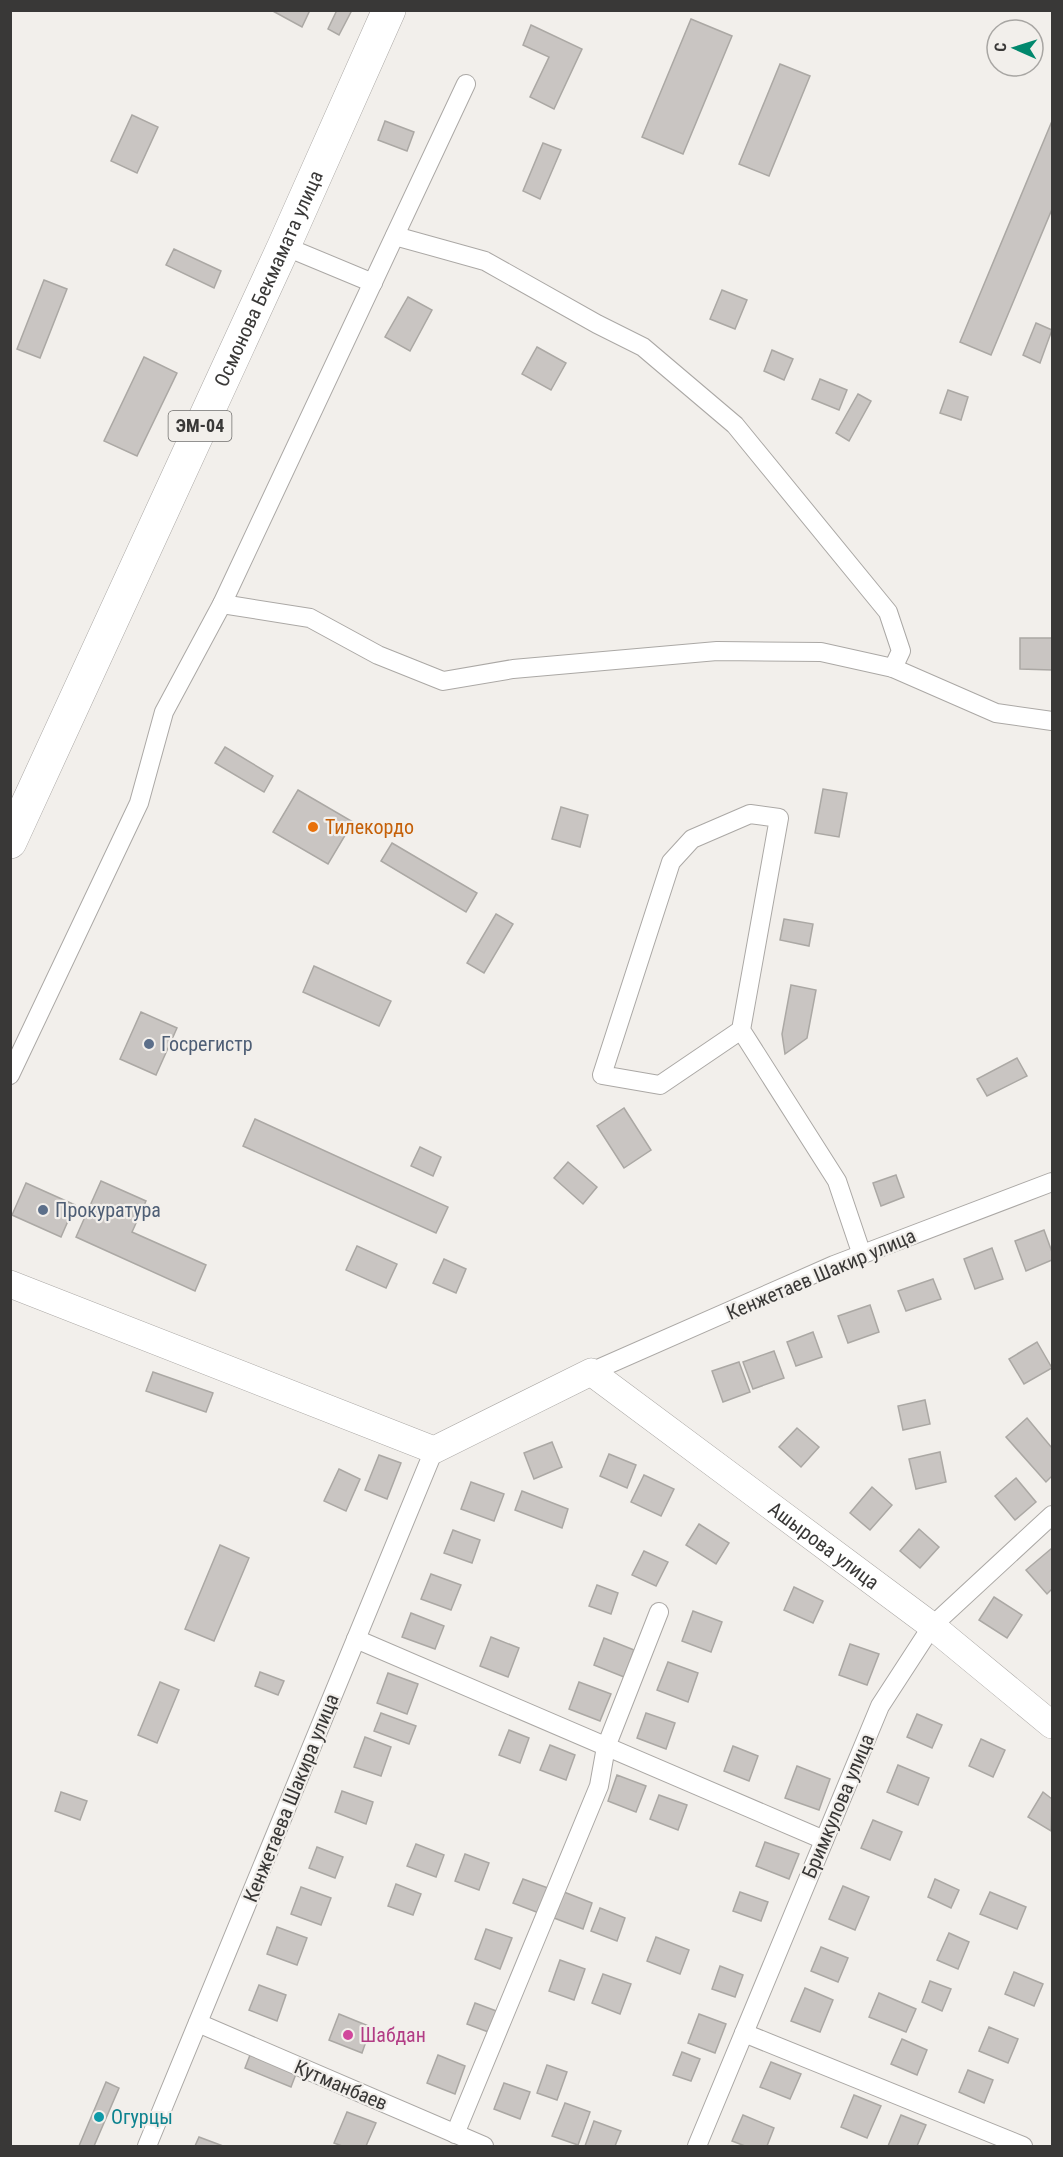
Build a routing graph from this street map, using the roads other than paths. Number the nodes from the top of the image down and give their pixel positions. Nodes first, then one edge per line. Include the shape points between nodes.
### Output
1 (389, 10) edge
2 (466, 84) dead end
3 (395, 236) junction
4 (284, 246) junction
5 (373, 283) junction
6 (222, 604) junction
7 (894, 668) junction
8 (1053, 721) edge
9 (10, 842) edge
10 (741, 1030) junction
11 (10, 1075) edge
12 (1053, 1182) edge
13 (862, 1255) junction
14 (10, 1284) edge
15 (591, 1372) junction
16 (434, 1450) junction
17 (1053, 1515) edge
18 (659, 1612) dead end
19 (932, 1626) junction
20 (356, 1639) junction
21 (1053, 1725) edge
22 (606, 1747) junction
23 (824, 1840) junction
24 (198, 2023) junction
25 (744, 2033) junction
26 (455, 2134) junction
27 (147, 2146) edge
28 (484, 2146) edge
29 (697, 2146) edge
30 (1023, 2146) edge

1 - 4 highway, Осмонова Бекмамата улица / ЭМ-04
2 - 3 street
3 - 5 street
3 - 7 street via 485,261 644,347 735,425 888,612 901,651
4 - 5 street
4 - 9 highway, Осмонова Бекмамата улица / ЭМ-04
5 - 6 street
6 - 7 street via 310,618 378,655 443,681 513,669 717,651 821,652
6 - 11 street via 164,712 139,803
7 - 8 street via 996,713
10 - 10 street via 779,818 750,814 692,839 671,862 602,1075 660,1085
10 - 13 street via 837,1181
12 - 13 street, Кенжетаев Шакир улица
13 - 15 street, Кенжетаев Шакир улица
14 - 16 street
15 - 16 street
15 - 19 street, Ашырова улица
16 - 20 street, Кенжетаева Шакира улица
17 - 19 street, Бримкулова улица
18 - 22 street
19 - 21 street, Ашырова улица
19 - 23 street, Бримкулова улица via 880,1706
20 - 22 street
20 - 24 street, Кенжетаева Шакира улица
22 - 23 street
22 - 26 street via 599,1786
23 - 25 street, Бримкулова улица
24 - 26 street, Кутманбаев
24 - 27 street, Кенжетаева Шакира улица
25 - 29 street, Бримкулова улица
25 - 30 street
26 - 28 street, Кутманбаев

